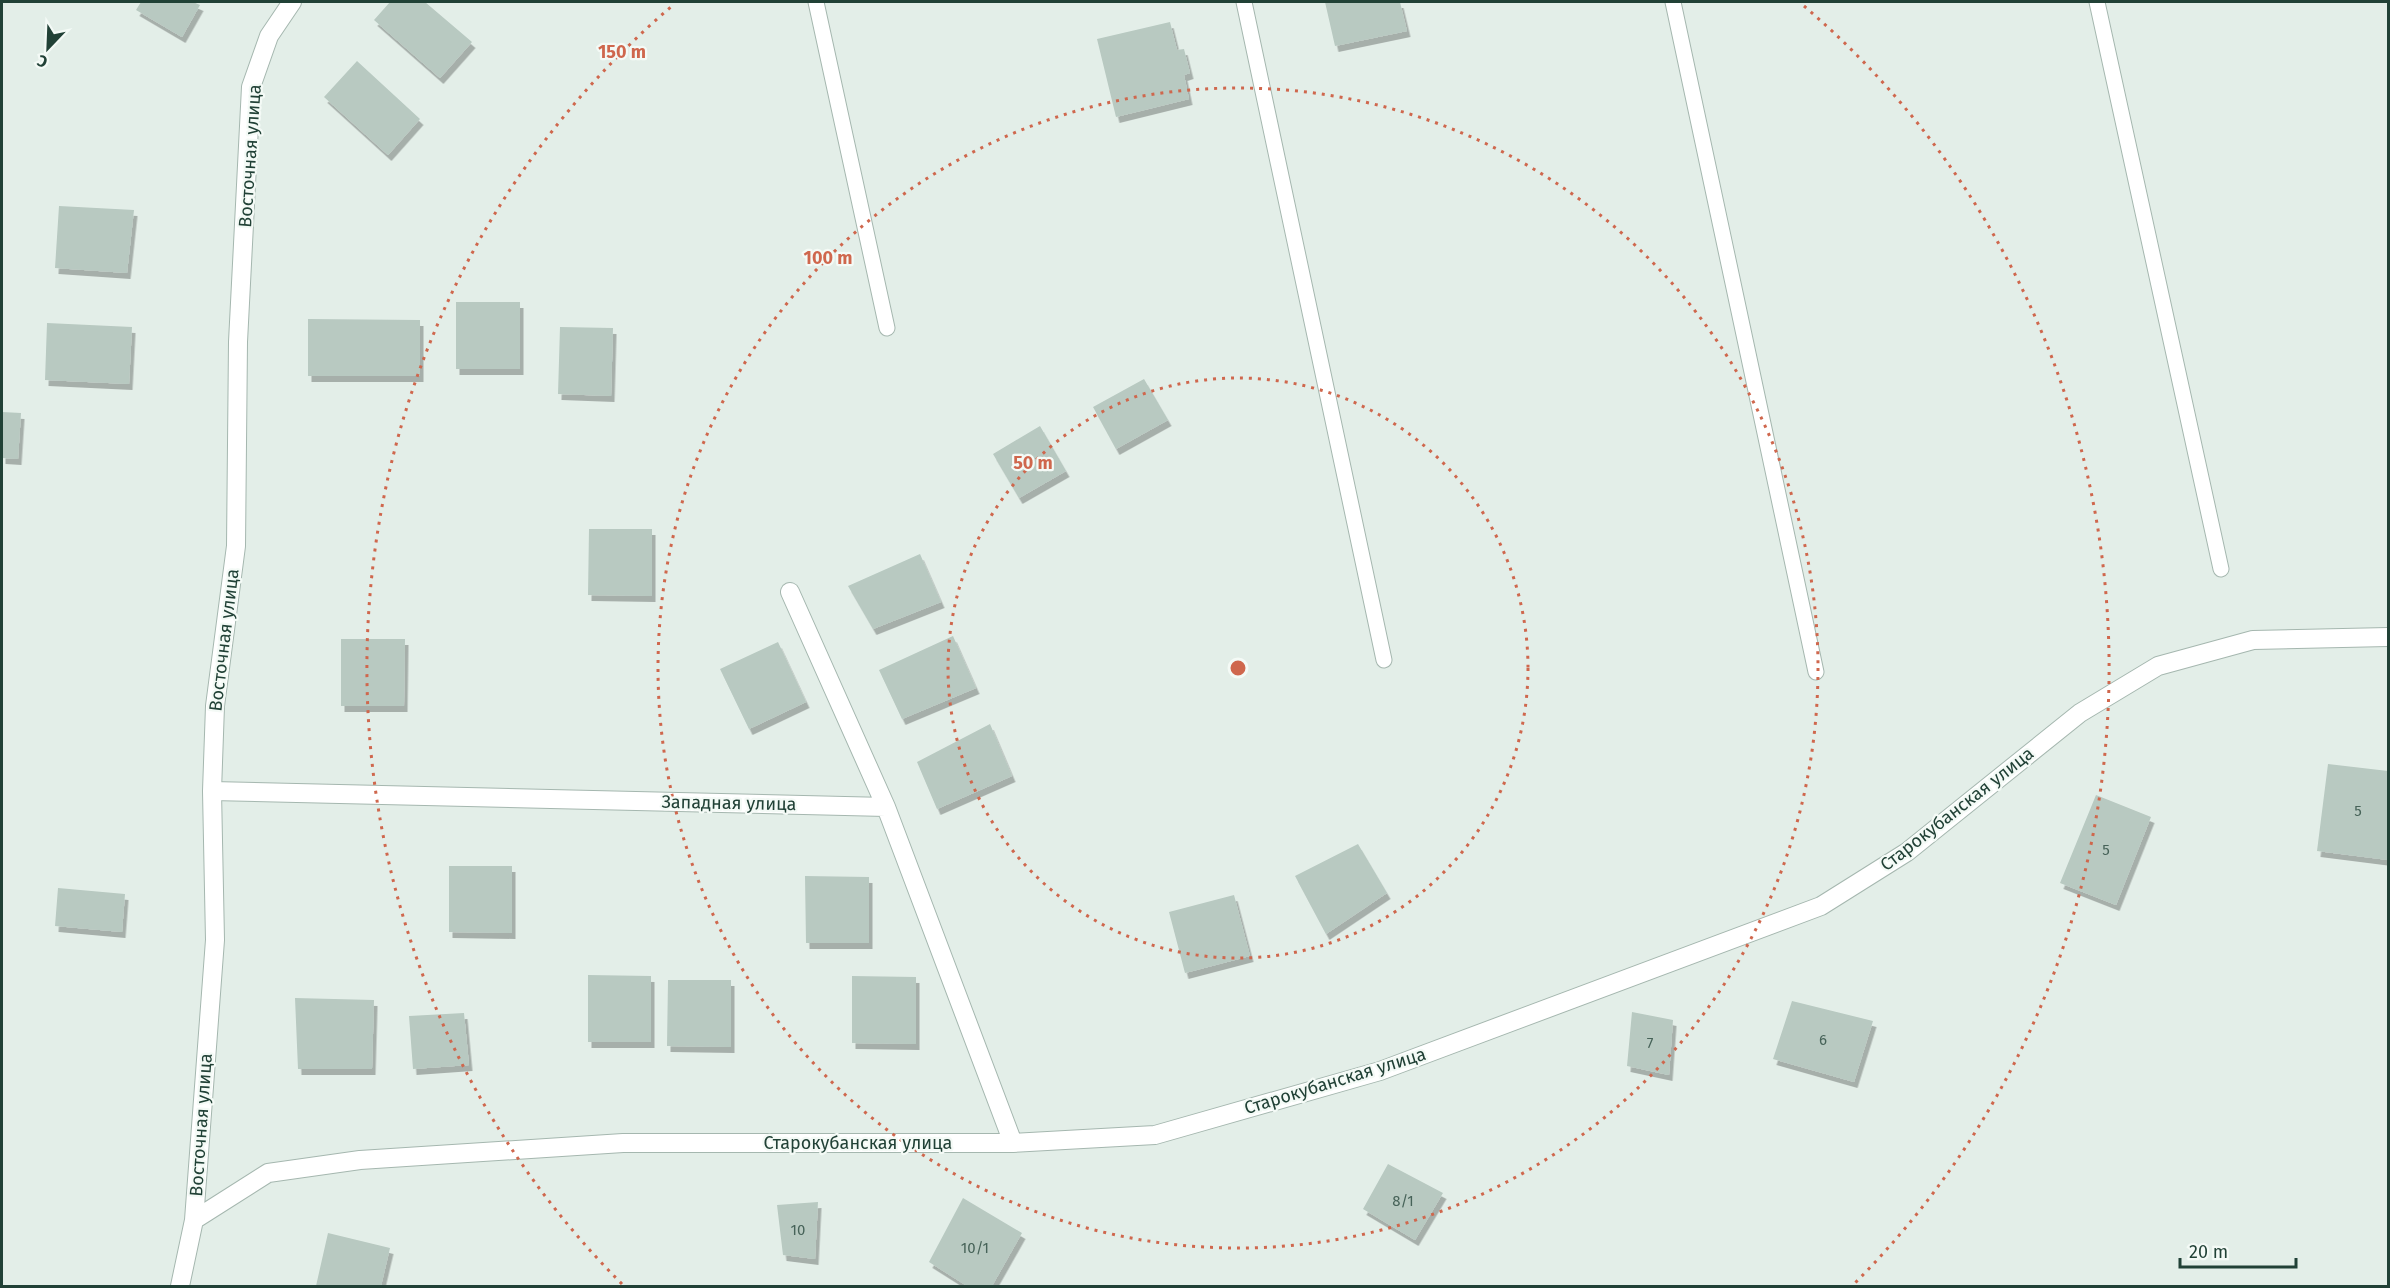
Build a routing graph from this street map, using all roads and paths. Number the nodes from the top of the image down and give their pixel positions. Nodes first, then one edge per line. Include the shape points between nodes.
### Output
1 (292, 2) edge
2 (816, 2) edge
3 (1244, 2) edge
4 (1673, 2) edge
5 (2097, 2) edge
6 (887, 328) dead end
7 (2221, 569) dead end
8 (790, 592) dead end
9 (2388, 637) edge
10 (1384, 660) dead end
11 (1816, 672) dead end
12 (212, 791) junction
13 (886, 807) junction
14 (1013, 1143) junction
15 (194, 1220) junction
16 (180, 1287) edge

1 - 12 street, Восточная улица via 269,36 251,87 238,342 236,546 215,705
2 - 6 lane
3 - 10 lane
4 - 11 lane
5 - 7 lane
8 - 13 street
9 - 14 street, Старокубанская улица via 2253,640 2158,666 2080,713 1906,852 1821,906 1380,1071 1155,1135
12 - 13 street, Западная улица
12 - 15 street, Восточная улица via 215,940
13 - 14 street
14 - 15 street, Старокубанская улица via 623,1143 360,1160 268,1173
15 - 16 street, Восточная улица

